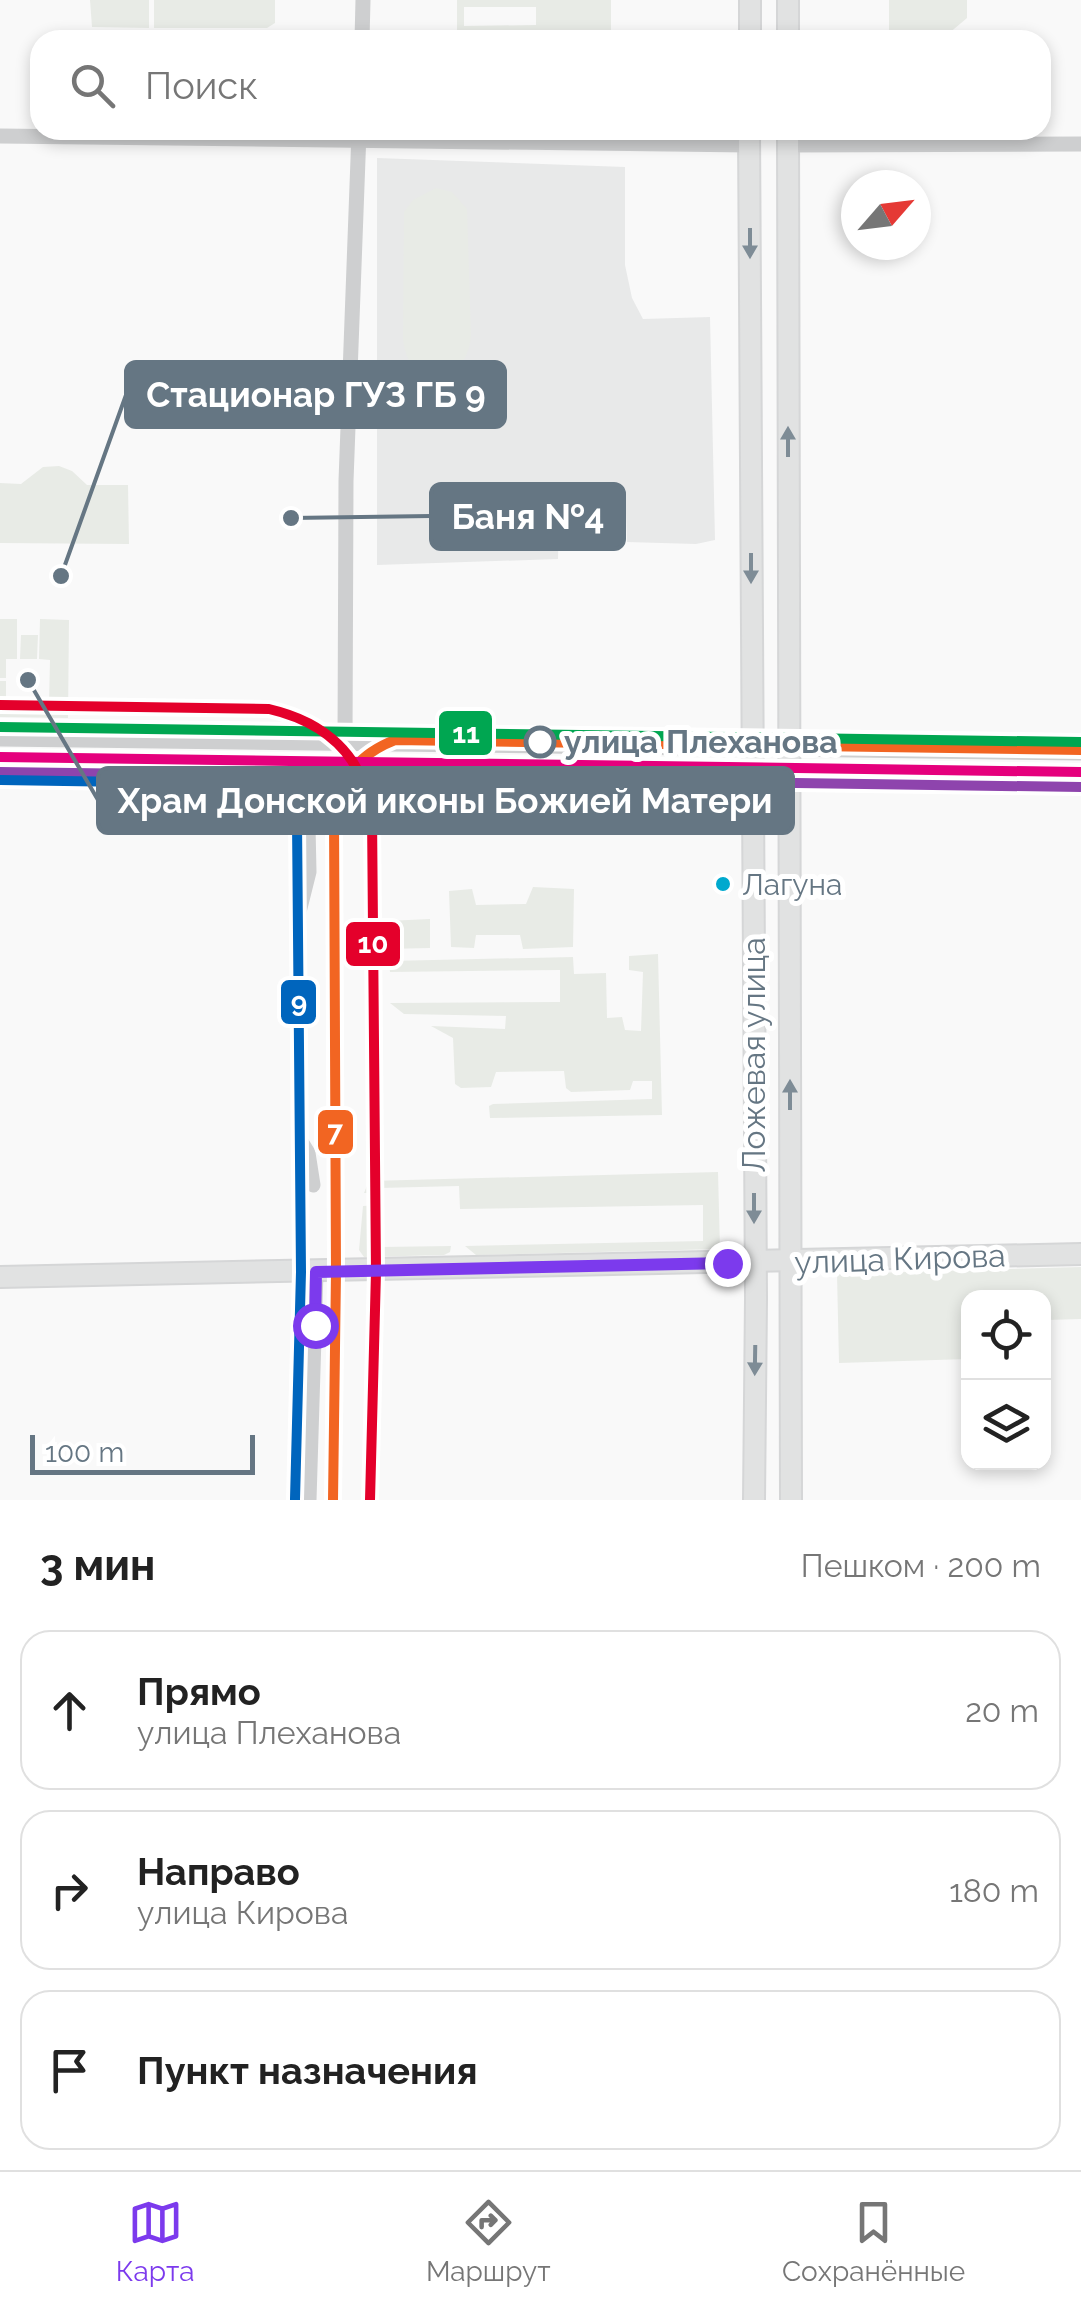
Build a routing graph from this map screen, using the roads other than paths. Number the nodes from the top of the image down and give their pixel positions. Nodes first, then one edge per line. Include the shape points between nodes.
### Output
1 (362, 0) edge
2 (750, 0) edge
3 (788, 0) edge
4 (362, 30) edge
5 (750, 30) edge
6 (788, 30) edge
7 (0, 136) edge
8 (30, 136) edge
9 (359, 140) edge
10 (749, 140) edge
11 (788, 140) edge
12 (886, 140) edge
13 (1081, 144) edge
14 (751, 495) junction
15 (788, 495) junction
16 (0, 739) edge
17 (345, 743) junction
18 (752, 748) junction
19 (787, 749) junction
20 (1081, 753) edge
21 (307, 780) dead end
22 (313, 1184) dead end
23 (1081, 1254) edge
24 (755, 1262) junction
25 (791, 1262) junction
26 (316, 1272) junction
27 (0, 1277) edge
28 (310, 1500) edge
29 (754, 1500) edge
30 (791, 1500) edge

1 - 4 street
2 - 5 main road
3 - 6 main road
7 - 8 street
9 - 17 street
10 -> 14 main road, Ложевая улица
15 -> 11 main road, Ложевая улица
12 - 13 street
14 - 15 main road
14 -> 18 main road, Ложевая улица
15 - 19 main road, Ложевая улица
16 - 17 street
17 - 18 street
18 - 19 street
18 -> 24 main road, Ложевая улица
19 - 20 street
25 -> 19 main road, Ложевая улица
21 - 22 street via 309,872 298,912 300,1140
23 - 25 main road, улица Кирова
24 - 25 main road, улица Кирова
24 - 26 main road, улица Кирова
24 -> 29 main road, Ложевая улица
25 - 30 main road, Ложевая улица
26 - 27 main road, улица Кирова
26 - 28 street

